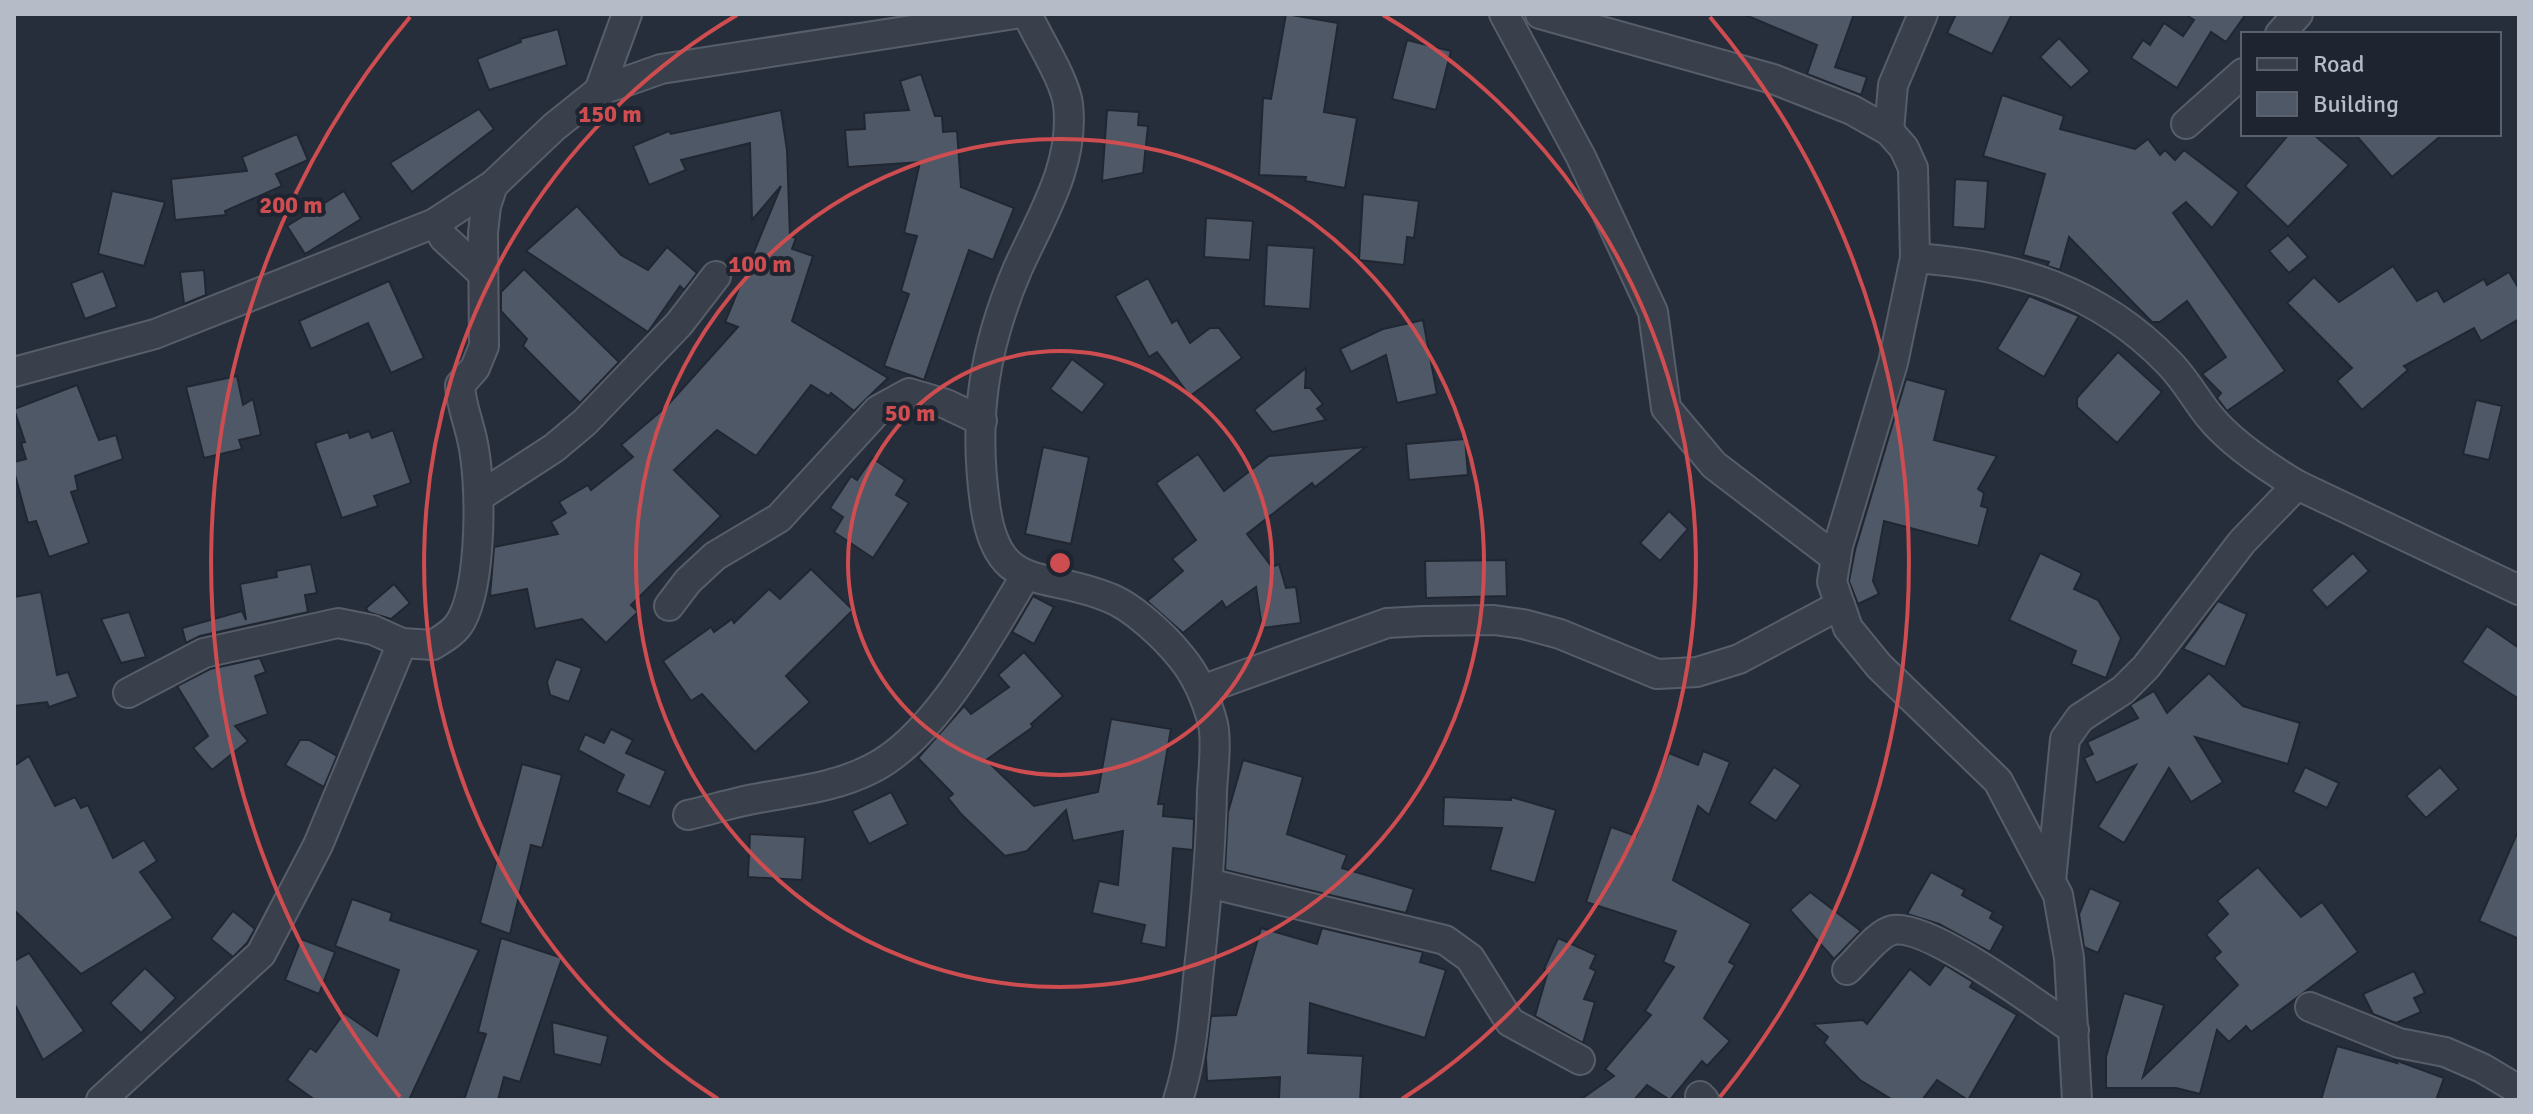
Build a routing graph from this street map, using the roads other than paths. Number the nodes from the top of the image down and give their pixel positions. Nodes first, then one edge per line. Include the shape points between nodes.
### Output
1 (627, 14) edge
2 (1014, 14) edge
3 (1027, 14) edge
4 (1504, 14) edge
5 (1540, 14) edge
6 (2298, 14) edge
7 (1917, 18) edge
8 (1605, 24) edge
9 (2282, 32) edge
10 (2241, 75) edge
11 (599, 91) junction
12 (2186, 124) dead end
13 (1889, 131) junction
14 (493, 185) junction
15 (435, 223) junction
16 (1915, 258) junction
17 (482, 273) junction
18 (716, 276) dead end
19 (14, 372) edge
20 (982, 421) junction
21 (2297, 485) junction
22 (480, 496) junction
23 (1836, 558) junction
24 (1026, 575) junction
25 (2519, 590) edge
26 (1840, 605) junction
27 (669, 606) dead end
28 (402, 643) junction
29 (1202, 690) junction
30 (128, 693) dead end
31 (688, 815) dead end
32 (2051, 881) junction
33 (1208, 883) junction
34 (1847, 970) dead end
35 (2310, 1007) dead end
36 (2074, 1030) junction
37 (1580, 1060) dead end
38 (2519, 1090) edge
39 (101, 1100) edge
40 (1178, 1100) edge
41 (2077, 1100) edge

1 - 11 street
2 - 11 street via 661,69
3 - 20 street via 1068,100 1070,142 988,353
4 - 23 street via 1581,157 1653,312 1666,408 1714,465
5 - 8 street
6 - 9 street
7 - 13 street via 1893,85
8 - 13 street via 1773,79 1852,110
10 - 12 street
11 - 14 street
13 - 16 street via 1913,168
14 - 15 street
14 - 17 street via 486,206
15 - 17 street
15 - 19 street via 155,334
16 - 21 street via 1970,262 2034,276 2100,306 2170,363 2212,420
16 - 23 street via 1893,363
17 - 22 street via 484,346 460,385
18 - 22 street via 679,324 585,422
20 - 24 street via 985,504 995,548 1008,566
20 - 27 street via 909,393 878,410 779,518 715,556
21 - 25 street
21 - 32 street via 2242,542 2146,667 2070,727
22 - 28 street via 473,581 460,622 433,645
23 - 26 street via 1832,582
24 - 29 street via 1112,598 1181,657
24 - 31 street via 949,694 873,769 817,789
26 - 29 street via 1739,659 1697,672 1657,674 1523,624 1423,621 1387,623
26 - 32 street via 1848,628 1879,666 1998,781
28 - 30 street via 338,623 204,653
28 - 39 street via 318,845 261,954
29 - 33 street via 1214,727
32 - 36 street via 2069,958
33 - 37 street via 1445,940 1470,958 1510,1022
33 - 40 street via 1189,1068
34 - 36 street via 1890,930 1913,929
35 - 38 street via 2399,1043 2445,1052
36 - 41 street

